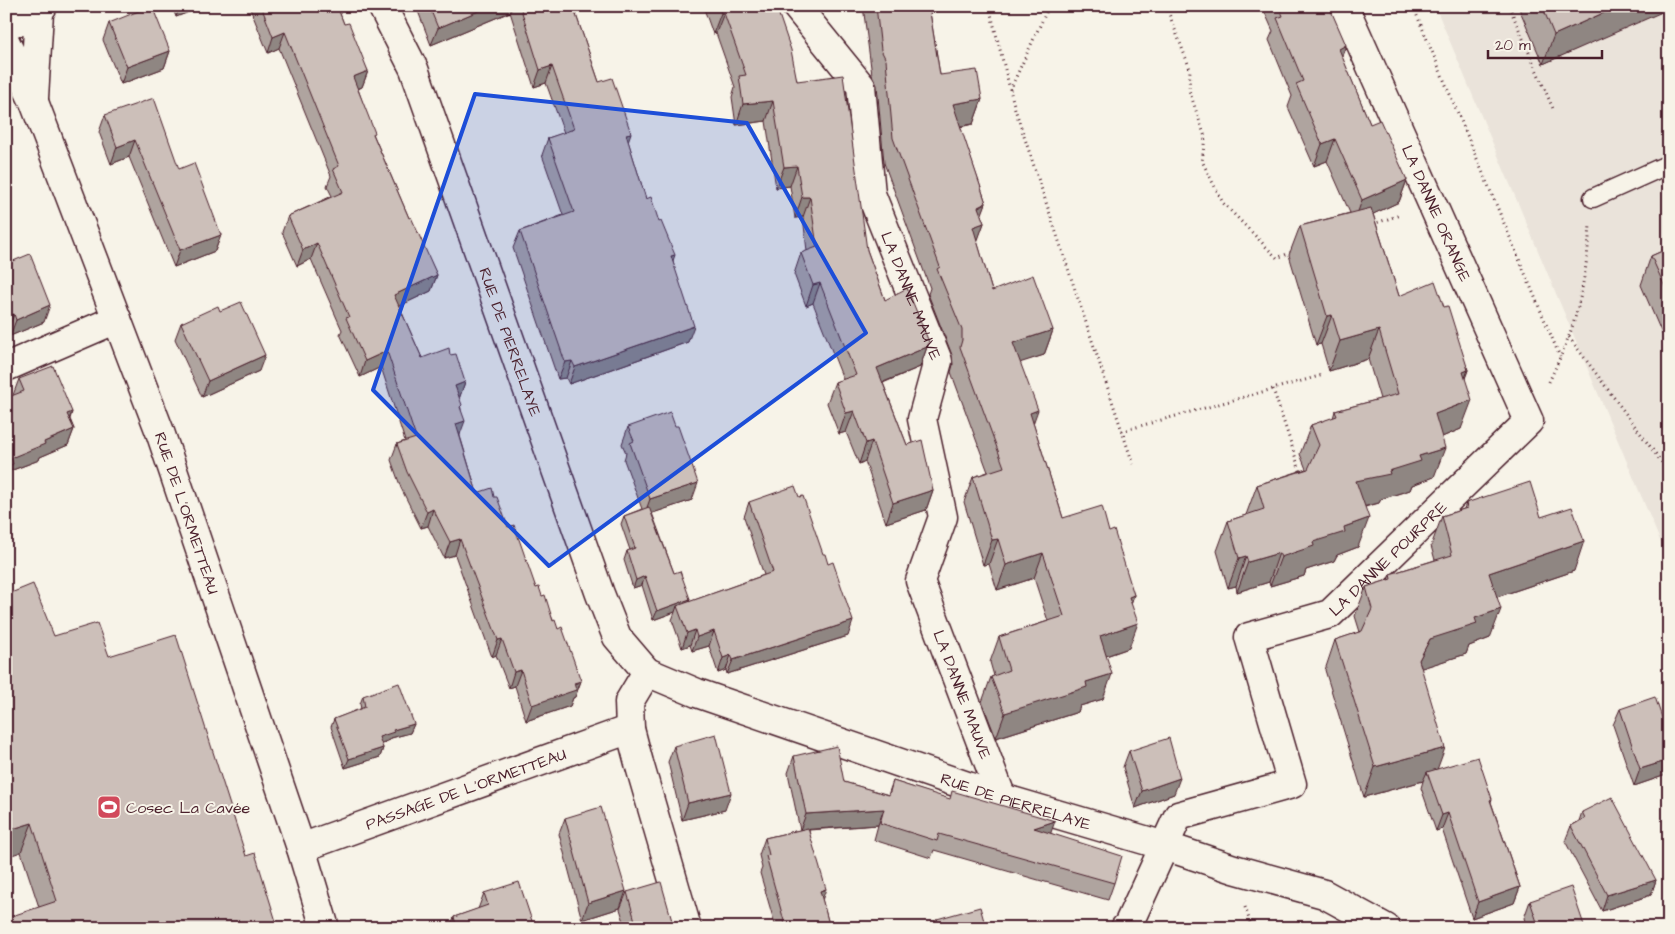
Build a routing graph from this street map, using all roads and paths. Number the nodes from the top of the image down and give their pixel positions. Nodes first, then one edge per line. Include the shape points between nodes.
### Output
1 (382, 6) edge
2 (796, 6) edge
3 (988, 6) edge
4 (1048, 6) edge
5 (1166, 6) edge
6 (1344, 6) edge
7 (1413, 6) edge
8 (1509, 6) edge
9 (41, 9) edge
10 (6, 20) edge
11 (6, 43) edge
12 (1010, 90) junction
13 (34, 102) junction
14 (1554, 111) dead end
15 (1669, 164) edge
16 (1593, 198) joint
17 (1432, 204) junction
18 (1368, 226) edge
19 (1295, 251) dead end
20 (117, 319) junction
21 (1569, 336) junction
22 (1560, 357) junction
23 (6, 367) edge
24 (1324, 375) dead end
25 (1273, 389) junction
26 (1529, 421) junction
27 (1122, 431) junction
28 (1133, 464) dead end
29 (1669, 472) edge
30 (1303, 480) edge
31 (646, 672) junction
32 (630, 729) junction
33 (1002, 798) junction
34 (1164, 846) junction
35 (302, 848) junction
36 (326, 928) edge
37 (686, 928) edge
38 (1125, 928) edge
39 (1386, 928) edge

1 - 31 street, RUE DE PIERRELAYE via 414,69 617,637
2 - 33 street, LA DANNE MAUVE via 861,86 871,194 938,361 922,419 943,517 920,581
3 - 12 path
4 - 12 path
5 - 19 path via 1190,69 1189,90 1205,137 1202,161 1223,203 1277,258
6 - 17 street, LA DANNE ORANGE
7 - 22 path
8 - 14 path
9 - 10 street via 30,19 20,22
9 - 13 street, RUE DE L'ORMETTEAU
11 - 13 street, RUE DE L'ORMETTEAU
12 - 27 path
13 - 20 street, RUE DE L'ORMETTEAU
15 - 16 lane
16 - 21 path via 1577,312
17 - 18 path
17 - 26 street, LA DANNE ORANGE
20 - 23 street
20 - 35 street, RUE DE L'ORMETTEAU via 160,432
21 - 22 path
21 - 29 path
22 - 26 path
24 - 25 path
25 - 27 path
25 - 30 path
26 - 34 street, LA DANNE POURPRE via 1330,614 1249,636 1292,784 1178,816
27 - 28 path
31 - 32 street via 629,702
31 - 33 street, RUE DE PIERRELAYE via 706,696
32 - 35 street, PASSAGE DE L'ORMETTEAU
32 - 37 street
33 - 34 street, RUE DE PIERRELAYE
34 - 38 street
34 - 39 street, RUE DE PIERRELAYE via 1324,894
35 - 36 street, RUE DE L'ORMETTEAU

